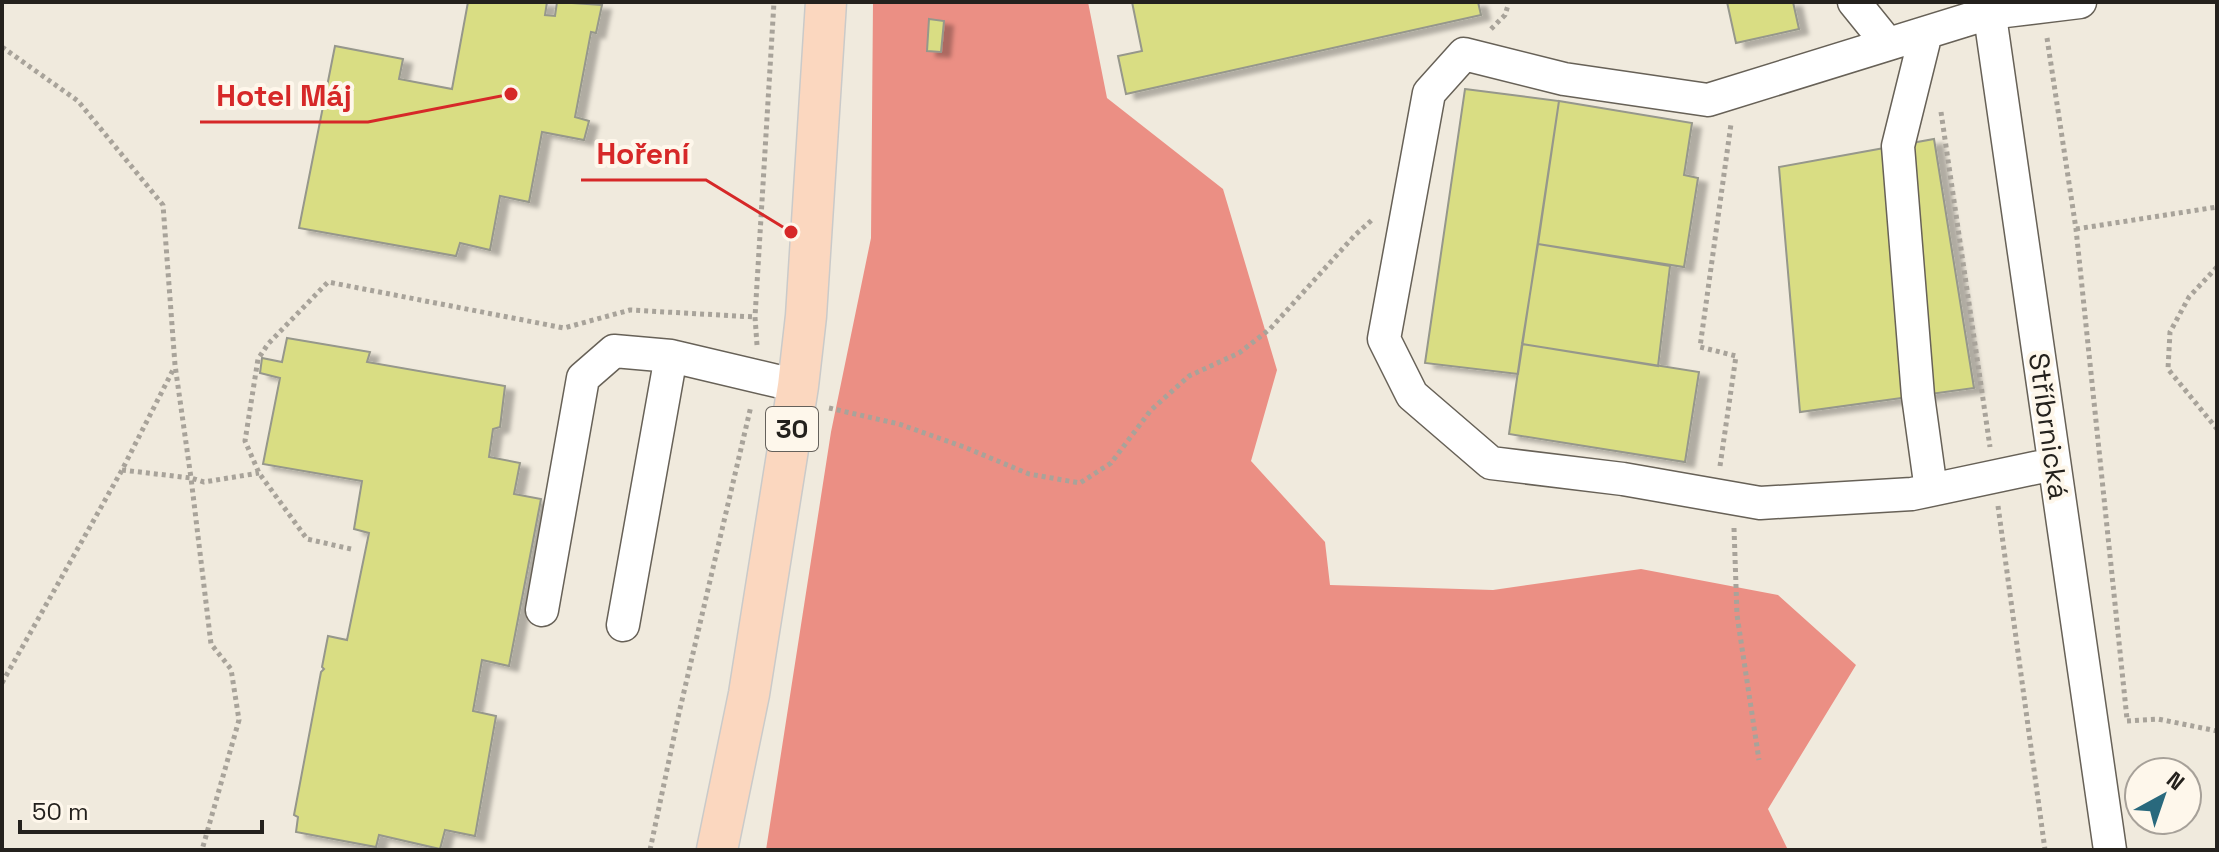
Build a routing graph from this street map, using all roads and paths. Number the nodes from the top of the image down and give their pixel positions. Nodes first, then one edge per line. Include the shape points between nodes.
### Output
1 (774, 2) edge
2 (826, 2) edge
3 (1509, 2) edge
4 (1854, 2) edge
5 (2080, 2) edge
6 (2042, 7) junction
7 (1989, 8) edge
8 (1505, 15) dead end
9 (1926, 33) junction
10 (1888, 44) junction
11 (2, 47) edge
12 (1736, 91) junction
13 (1940, 106) dead end
14 (1412, 184) junction
15 (2217, 207) edge
16 (2076, 229) junction
17 (2217, 267) edge
18 (755, 317) junction
19 (671, 356) junction
20 (175, 365) junction
21 (758, 376) junction
22 (797, 393) junction
23 (2217, 429) edge
24 (1990, 452) dead end
25 (2054, 464) junction
26 (122, 470) junction
27 (259, 473) junction
28 (191, 478) junction
29 (1931, 490) junction
30 (1724, 497) junction
31 (1997, 504) dead end
32 (351, 549) dead end
33 (542, 610) dead end
34 (623, 625) dead end
35 (2, 683) edge
36 (2217, 731) edge
37 (1759, 760) dead end
38 (202, 850) edge
39 (650, 850) edge
40 (717, 850) edge
41 (2045, 850) edge
42 (2110, 850) edge

1 - 18 path
2 - 22 main road, 30
3 - 8 path
4 - 10 street
5 - 6 street
6 - 7 street
6 - 16 path
7 - 9 street
7 - 25 street, Stříbrnická
9 - 10 street
9 - 29 street via 1898,146
10 - 12 street
11 - 20 path via 78,101 163,205
12 - 14 street via 1708,100 1564,79 1464,54 1429,93
12 - 30 path via 1700,347 1736,356
13 - 24 path
14 - 22 path via 1355,235 1270,329 1239,353 1189,376 1151,410 1111,463 1080,483 1029,474 899,424
14 - 30 street via 1384,339 1412,395 1491,463
15 - 16 path
16 - 36 path via 2127,721 2158,719
17 - 23 path via 2189,297 2170,332 2168,369
18 - 21 path
18 - 27 path via 630,310 564,328 328,282 258,359 245,441
19 - 21 street
19 - 33 street via 614,351 583,378
19 - 34 street
20 - 26 path
20 - 28 path
21 - 22 street
21 - 39 path
22 - 40 main road, 30 via 749,694
25 - 29 street
25 - 42 street, Stříbrnická
26 - 28 path
26 - 35 path
27 - 28 path via 204,482
27 - 32 path via 307,539
28 - 38 path via 211,644 231,669 239,720
29 - 30 street via 1760,503
30 - 37 path
31 - 41 path

